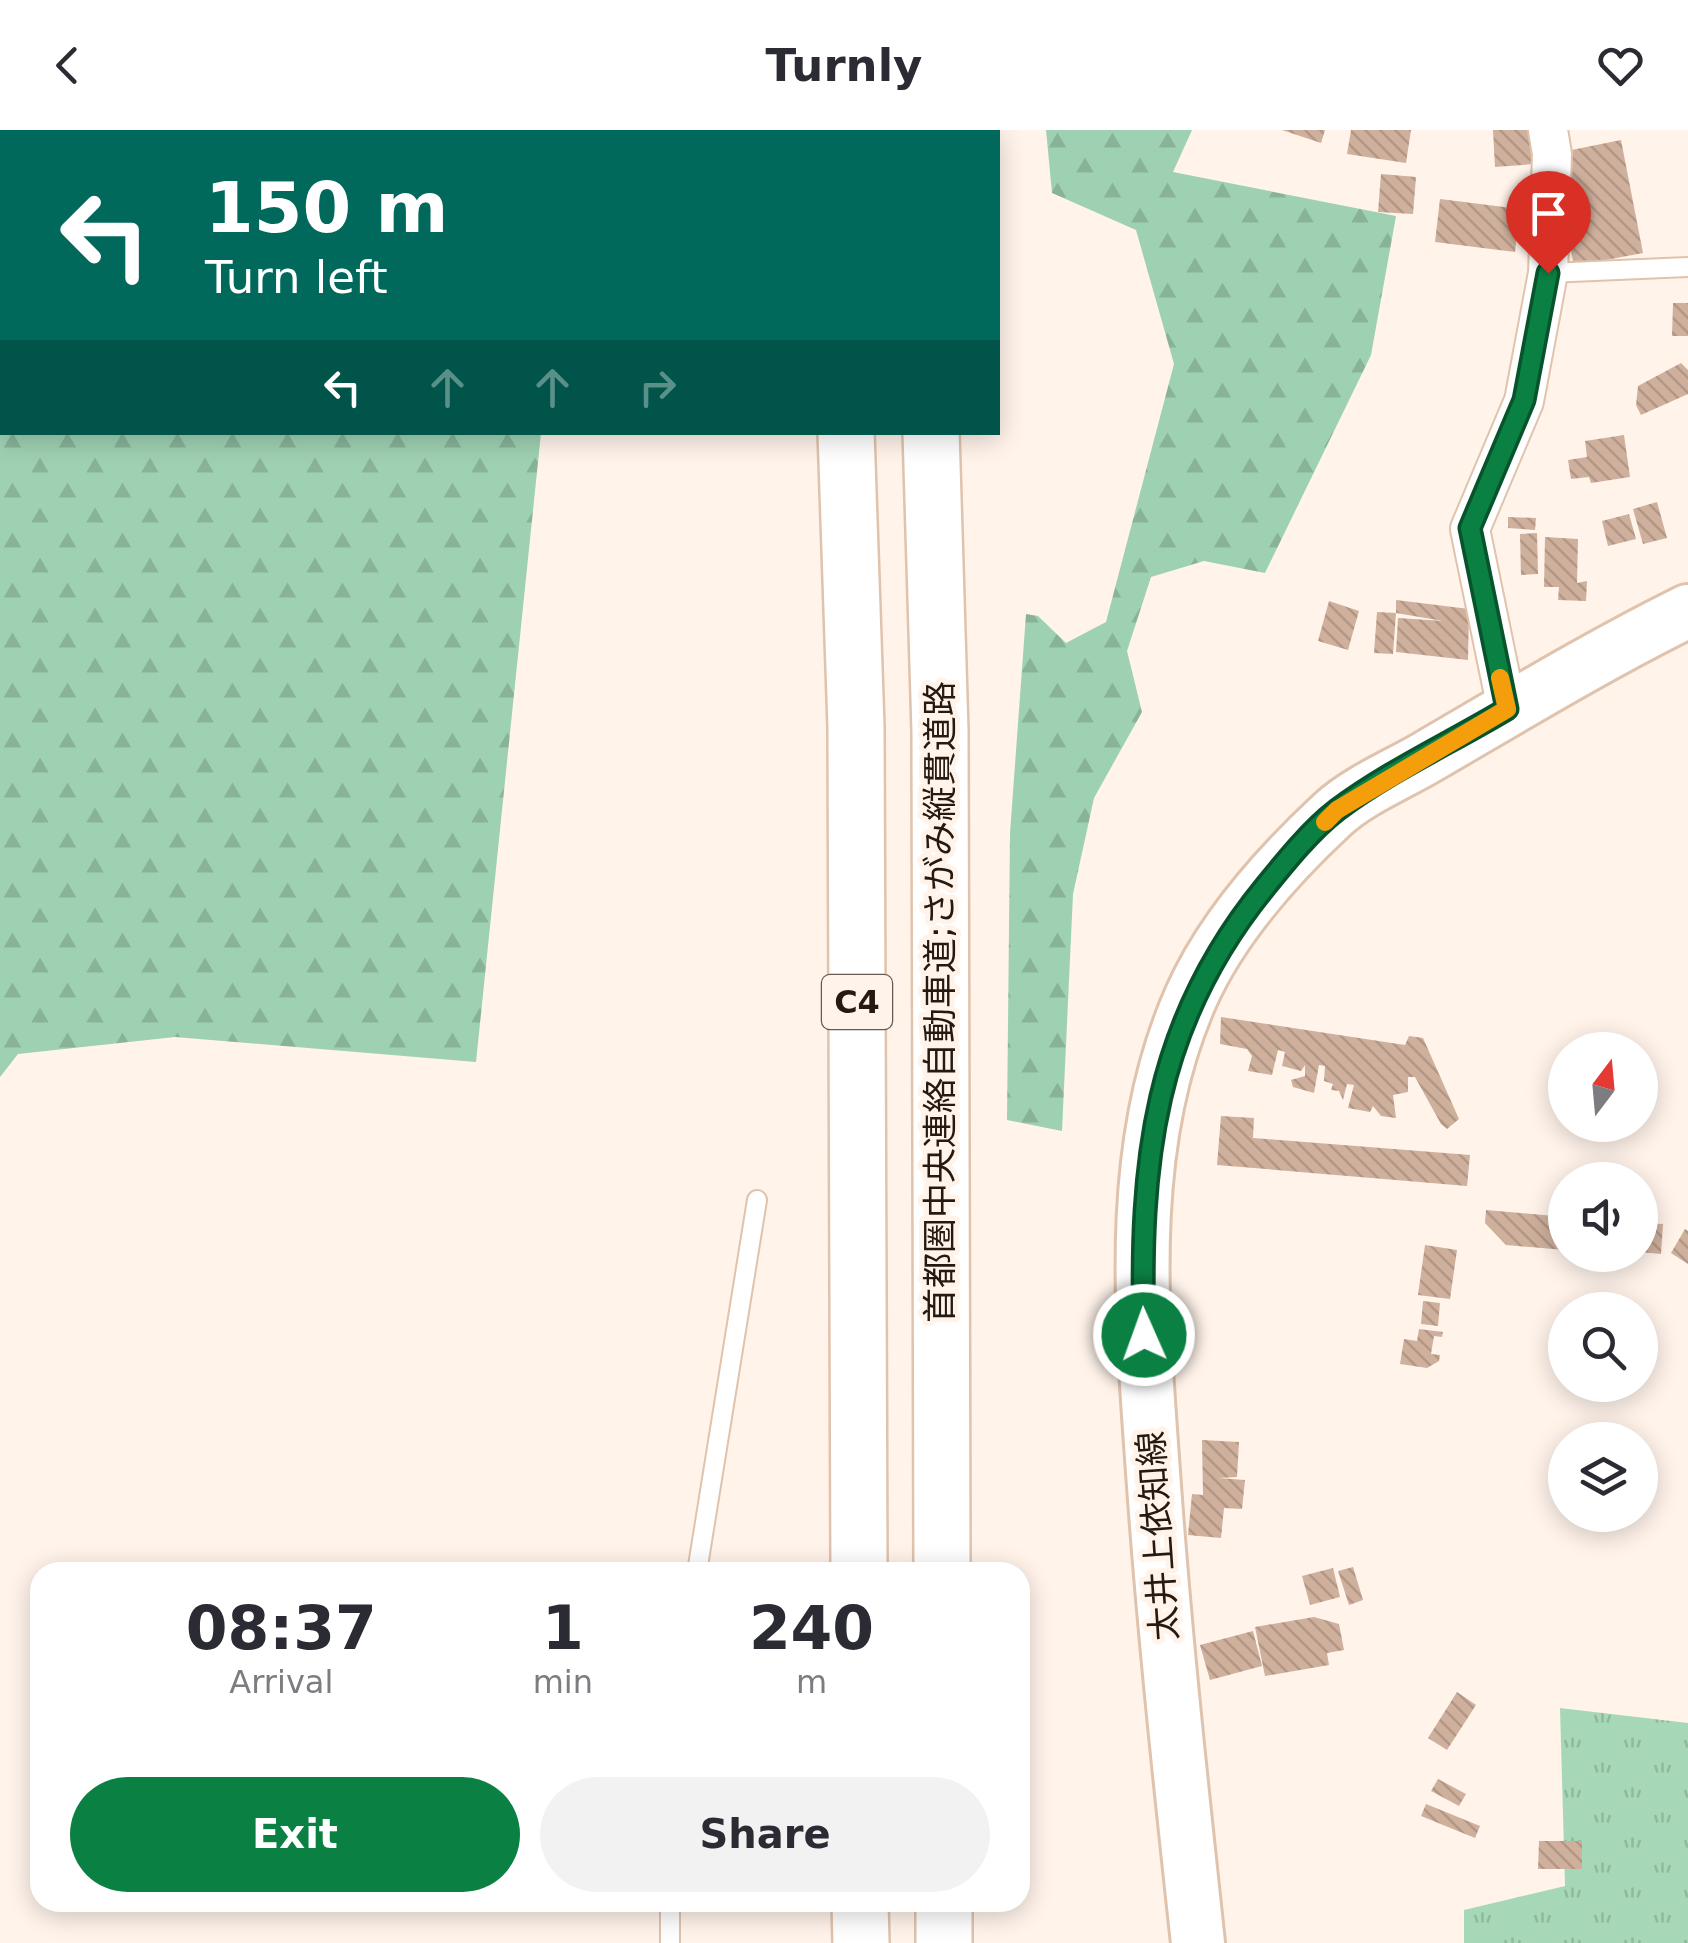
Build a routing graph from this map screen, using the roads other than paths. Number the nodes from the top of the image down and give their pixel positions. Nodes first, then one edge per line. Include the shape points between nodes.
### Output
1 (1548, 130) edge
2 (1688, 268) edge
3 (1548, 273) junction
4 (846, 435) edge
5 (931, 435) edge
6 (1688, 610) edge
7 (1507, 709) junction
8 (757, 1200) dead end
9 (699, 1562) edge
10 (859, 1562) edge
11 (942, 1562) edge
12 (670, 1912) edge
13 (860, 1912) edge
14 (944, 1912) edge
15 (670, 1943) edge
16 (860, 1943) edge
17 (944, 1943) edge
18 (1198, 1943) edge

1 - 3 street
2 - 3 lane
3 - 7 street via 1524,400 1470,528
4 - 10 highway, C4 via 856,746
5 - 11 highway, 首都圏中央連絡自動車道;さがみ縦貫道路 / C4 via 940,732
6 - 7 main road, 太井上依知線
7 - 18 main road, 太井上依知線 via 1337,810 1279,868 1224,938 1191,997 1166,1070 1149,1153 1144,1335 1164,1626
8 - 9 lane
12 - 15 lane
13 - 16 highway
14 - 17 highway

